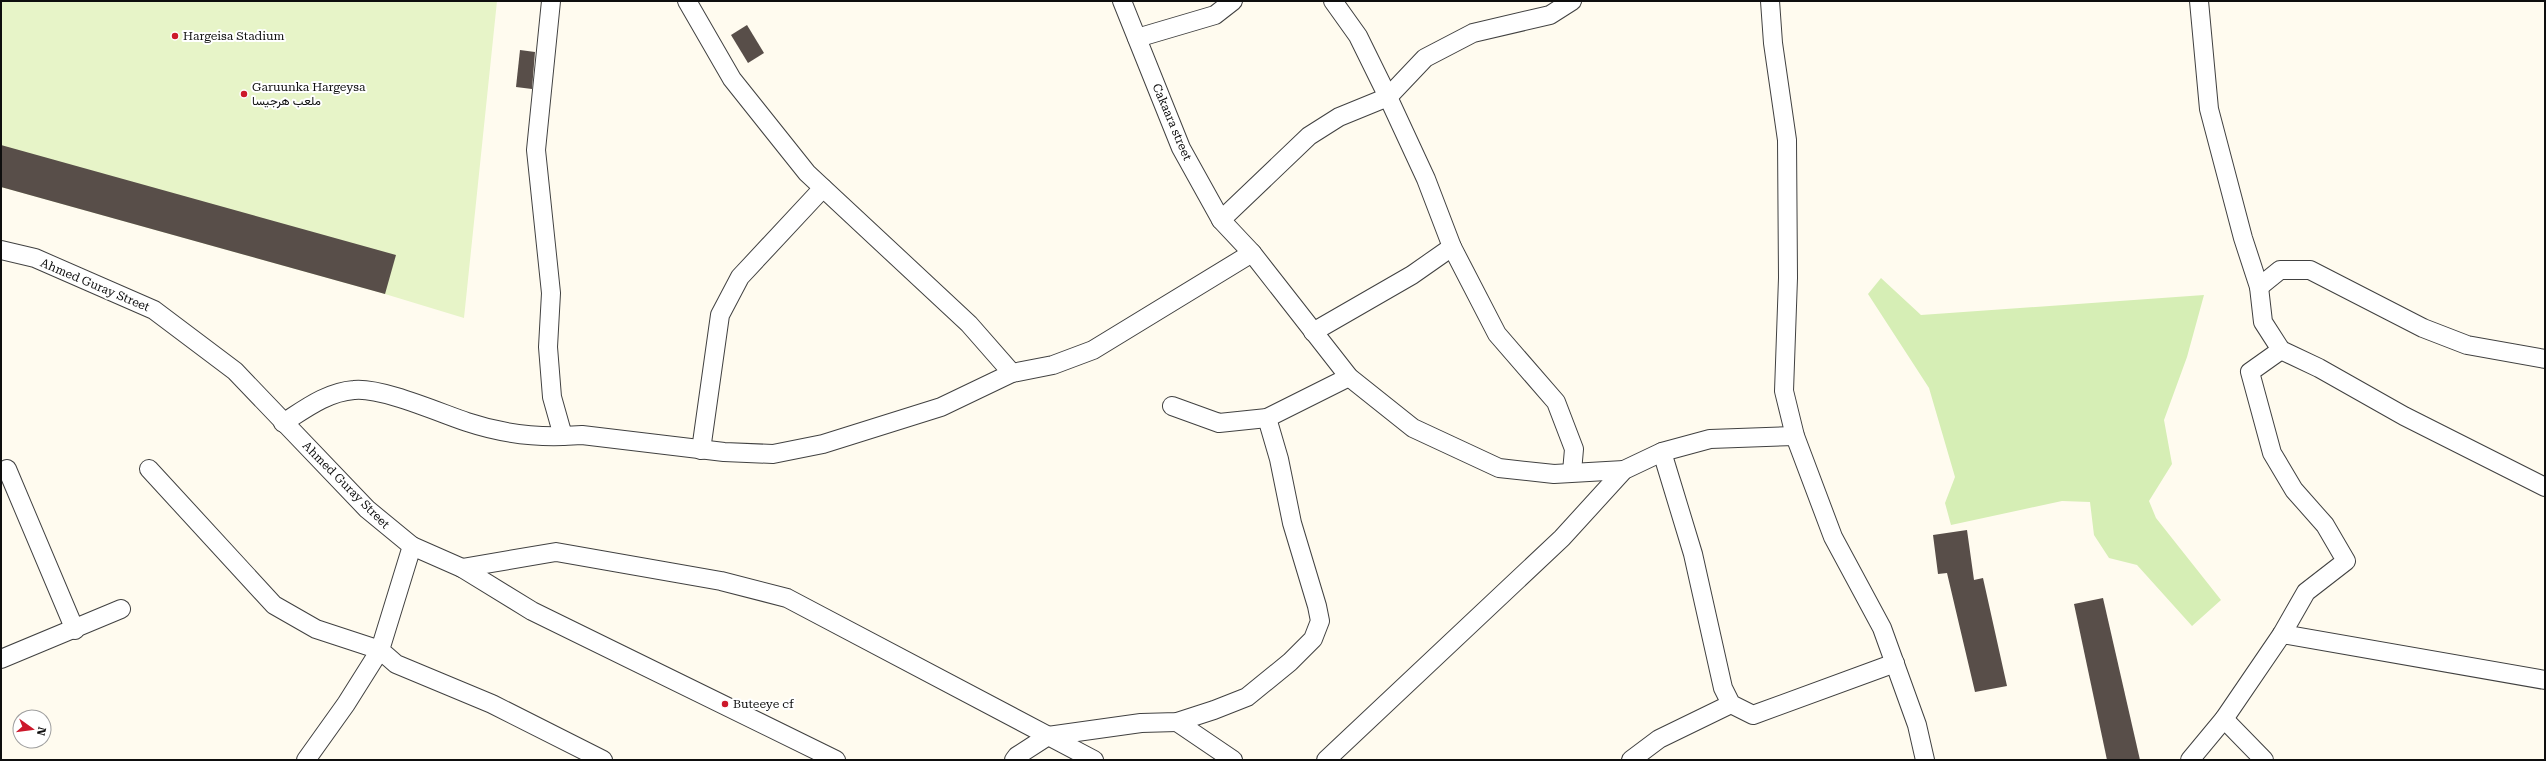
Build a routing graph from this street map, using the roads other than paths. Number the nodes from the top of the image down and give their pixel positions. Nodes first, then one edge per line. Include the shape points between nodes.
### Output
1 (551, 1) edge
2 (687, 1) edge
3 (1122, 1) edge
4 (1234, 1) edge
5 (1333, 1) edge
6 (1572, 1) edge
7 (1770, 1) edge
8 (2199, 1) edge
9 (1137, 38) junction
10 (1388, 97) junction
11 (823, 188) junction
12 (1221, 220) junction
13 (1452, 247) junction
14 (1, 250) edge
15 (1252, 253) junction
16 (2259, 287) junction
17 (1314, 332) junction
18 (2281, 350) junction
19 (2545, 359) edge
20 (1012, 373) junction
21 (1349, 377) junction
22 (1172, 406) dead end
23 (1267, 418) junction
24 (283, 423) junction
25 (563, 436) junction
26 (1795, 436) junction
27 (701, 450) junction
28 (1662, 452) junction
29 (7, 469) dead end
30 (149, 469) dead end
31 (1624, 470) junction
32 (1572, 472) junction
33 (2545, 487) edge
34 (412, 546) junction
35 (462, 568) junction
36 (121, 609) dead end
37 (75, 630) junction
38 (2282, 634) junction
39 (380, 650) junction
40 (1, 659) edge
41 (1894, 663) junction
42 (2545, 680) edge
43 (1731, 704) junction
44 (2224, 719) junction
45 (1177, 722) junction
46 (1048, 736) junction
47 (306, 760) edge
48 (604, 760) edge
49 (836, 760) edge
50 (1014, 760) edge
51 (1094, 760) edge
52 (1233, 760) edge
53 (1326, 760) edge
54 (1631, 760) edge
55 (1925, 760) edge
56 (2190, 760) edge
57 (2264, 760) edge

1 - 25 street via 536,150 551,293 548,347 552,397
2 - 11 street via 732,79 807,173
3 - 9 street, Cakaara street
4 - 9 street via 1215,15
5 - 10 street via 1358,36
6 - 10 street via 1550,15 1473,33 1424,58
7 - 26 street via 1773,43 1787,140 1788,278 1784,390
8 - 16 street via 2209,109
9 - 12 street, Cakaara street via 1181,148
10 - 12 street via 1339,117 1309,136
10 - 13 street via 1426,179
11 - 20 street via 969,324
11 - 27 street via 740,277 720,315
12 - 15 street, Cakaara street
13 - 17 street via 1412,275
13 - 32 street via 1497,334 1556,402 1574,448
14 - 24 street, Ahmed Guray Street via 35,258 154,310 235,371
15 - 17 street, Cakaara street
15 - 20 street via 1093,350 1053,365
16 - 18 street via 2263,322
16 - 19 street via 2280,270 2310,270 2423,328 2467,345
17 - 21 street, Cakaara street
18 - 33 street
18 - 38 street via 2250,372 2272,453 2294,490 2325,525 2346,562 2306,592
20 - 27 street via 941,407 823,444 773,454
21 - 23 street
21 - 32 street, Cakaara street via 1413,428 1499,468 1554,474
22 - 23 street via 1219,423
23 - 45 street via 1292,523 1320,621 1313,639 1290,662 1247,697
24 - 25 street via 328,396 355,389 391,396 470,423 538,437
24 - 34 street, Ahmed Guray Street via 367,509
25 - 27 street via 582,435
26 - 28 street via 1710,439
26 - 41 street via 1833,538 1882,628
28 - 31 street
28 - 43 street via 1692,554 1723,688
29 - 37 street
30 - 39 street via 274,605 316,629
31 - 32 street, Cakaara street
31 - 53 street via 1562,538
34 - 35 street, Ahmed Guray Street
34 - 39 street
35 - 46 street via 556,552 721,581 787,598
35 - 49 street, Ahmed Guray Street via 532,611
36 - 37 street
37 - 40 street
38 - 42 street
38 - 44 street
39 - 47 street
39 - 48 street via 396,664 492,704
41 - 43 street via 1753,715
41 - 55 street via 1917,725
43 - 54 street via 1659,739
44 - 56 street
44 - 57 street
45 - 46 street via 1141,723
45 - 52 street
46 - 50 street
46 - 51 street

